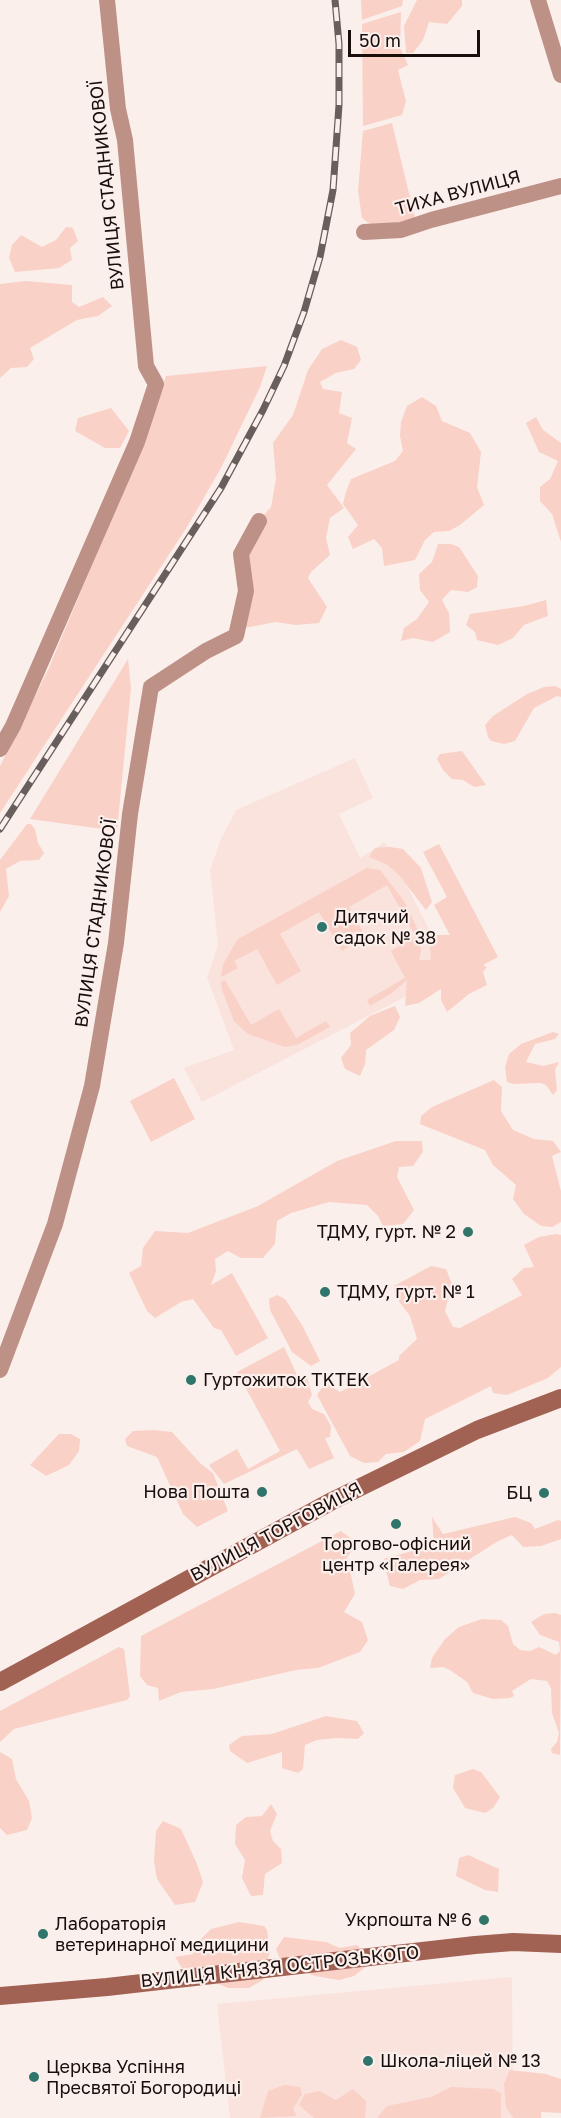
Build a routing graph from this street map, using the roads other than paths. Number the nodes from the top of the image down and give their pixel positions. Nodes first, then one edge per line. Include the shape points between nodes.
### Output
1 (107, 0) edge
2 (538, 0) edge
3 (561, 75) edge
4 (561, 186) edge
5 (364, 232) dead end
6 (259, 521) dead end
7 (0, 749) edge
8 (0, 1370) edge
9 (561, 1398) edge
10 (0, 1682) edge
11 (561, 1944) edge
12 (0, 1996) edge

1 - 7 street, ВУЛИЦЯ СТАДНИКОВОЇ via 125,140 146,366 156,384 137,442
2 - 3 street
4 - 5 street, ТИХА ВУЛИЦЯ via 401,230
6 - 8 street, ВУЛИЦЯ СТАДНИКОВОЇ via 241,554 246,591 236,636 151,687 92,1086 55,1224
9 - 10 main road, ВУЛИЦЯ ТОРГОВИЦЯ via 477,1430 332,1501
11 - 12 main road, ВУЛИЦЯ КНЯЗЯ ОСТРОЗЬКОГО via 475,1945

